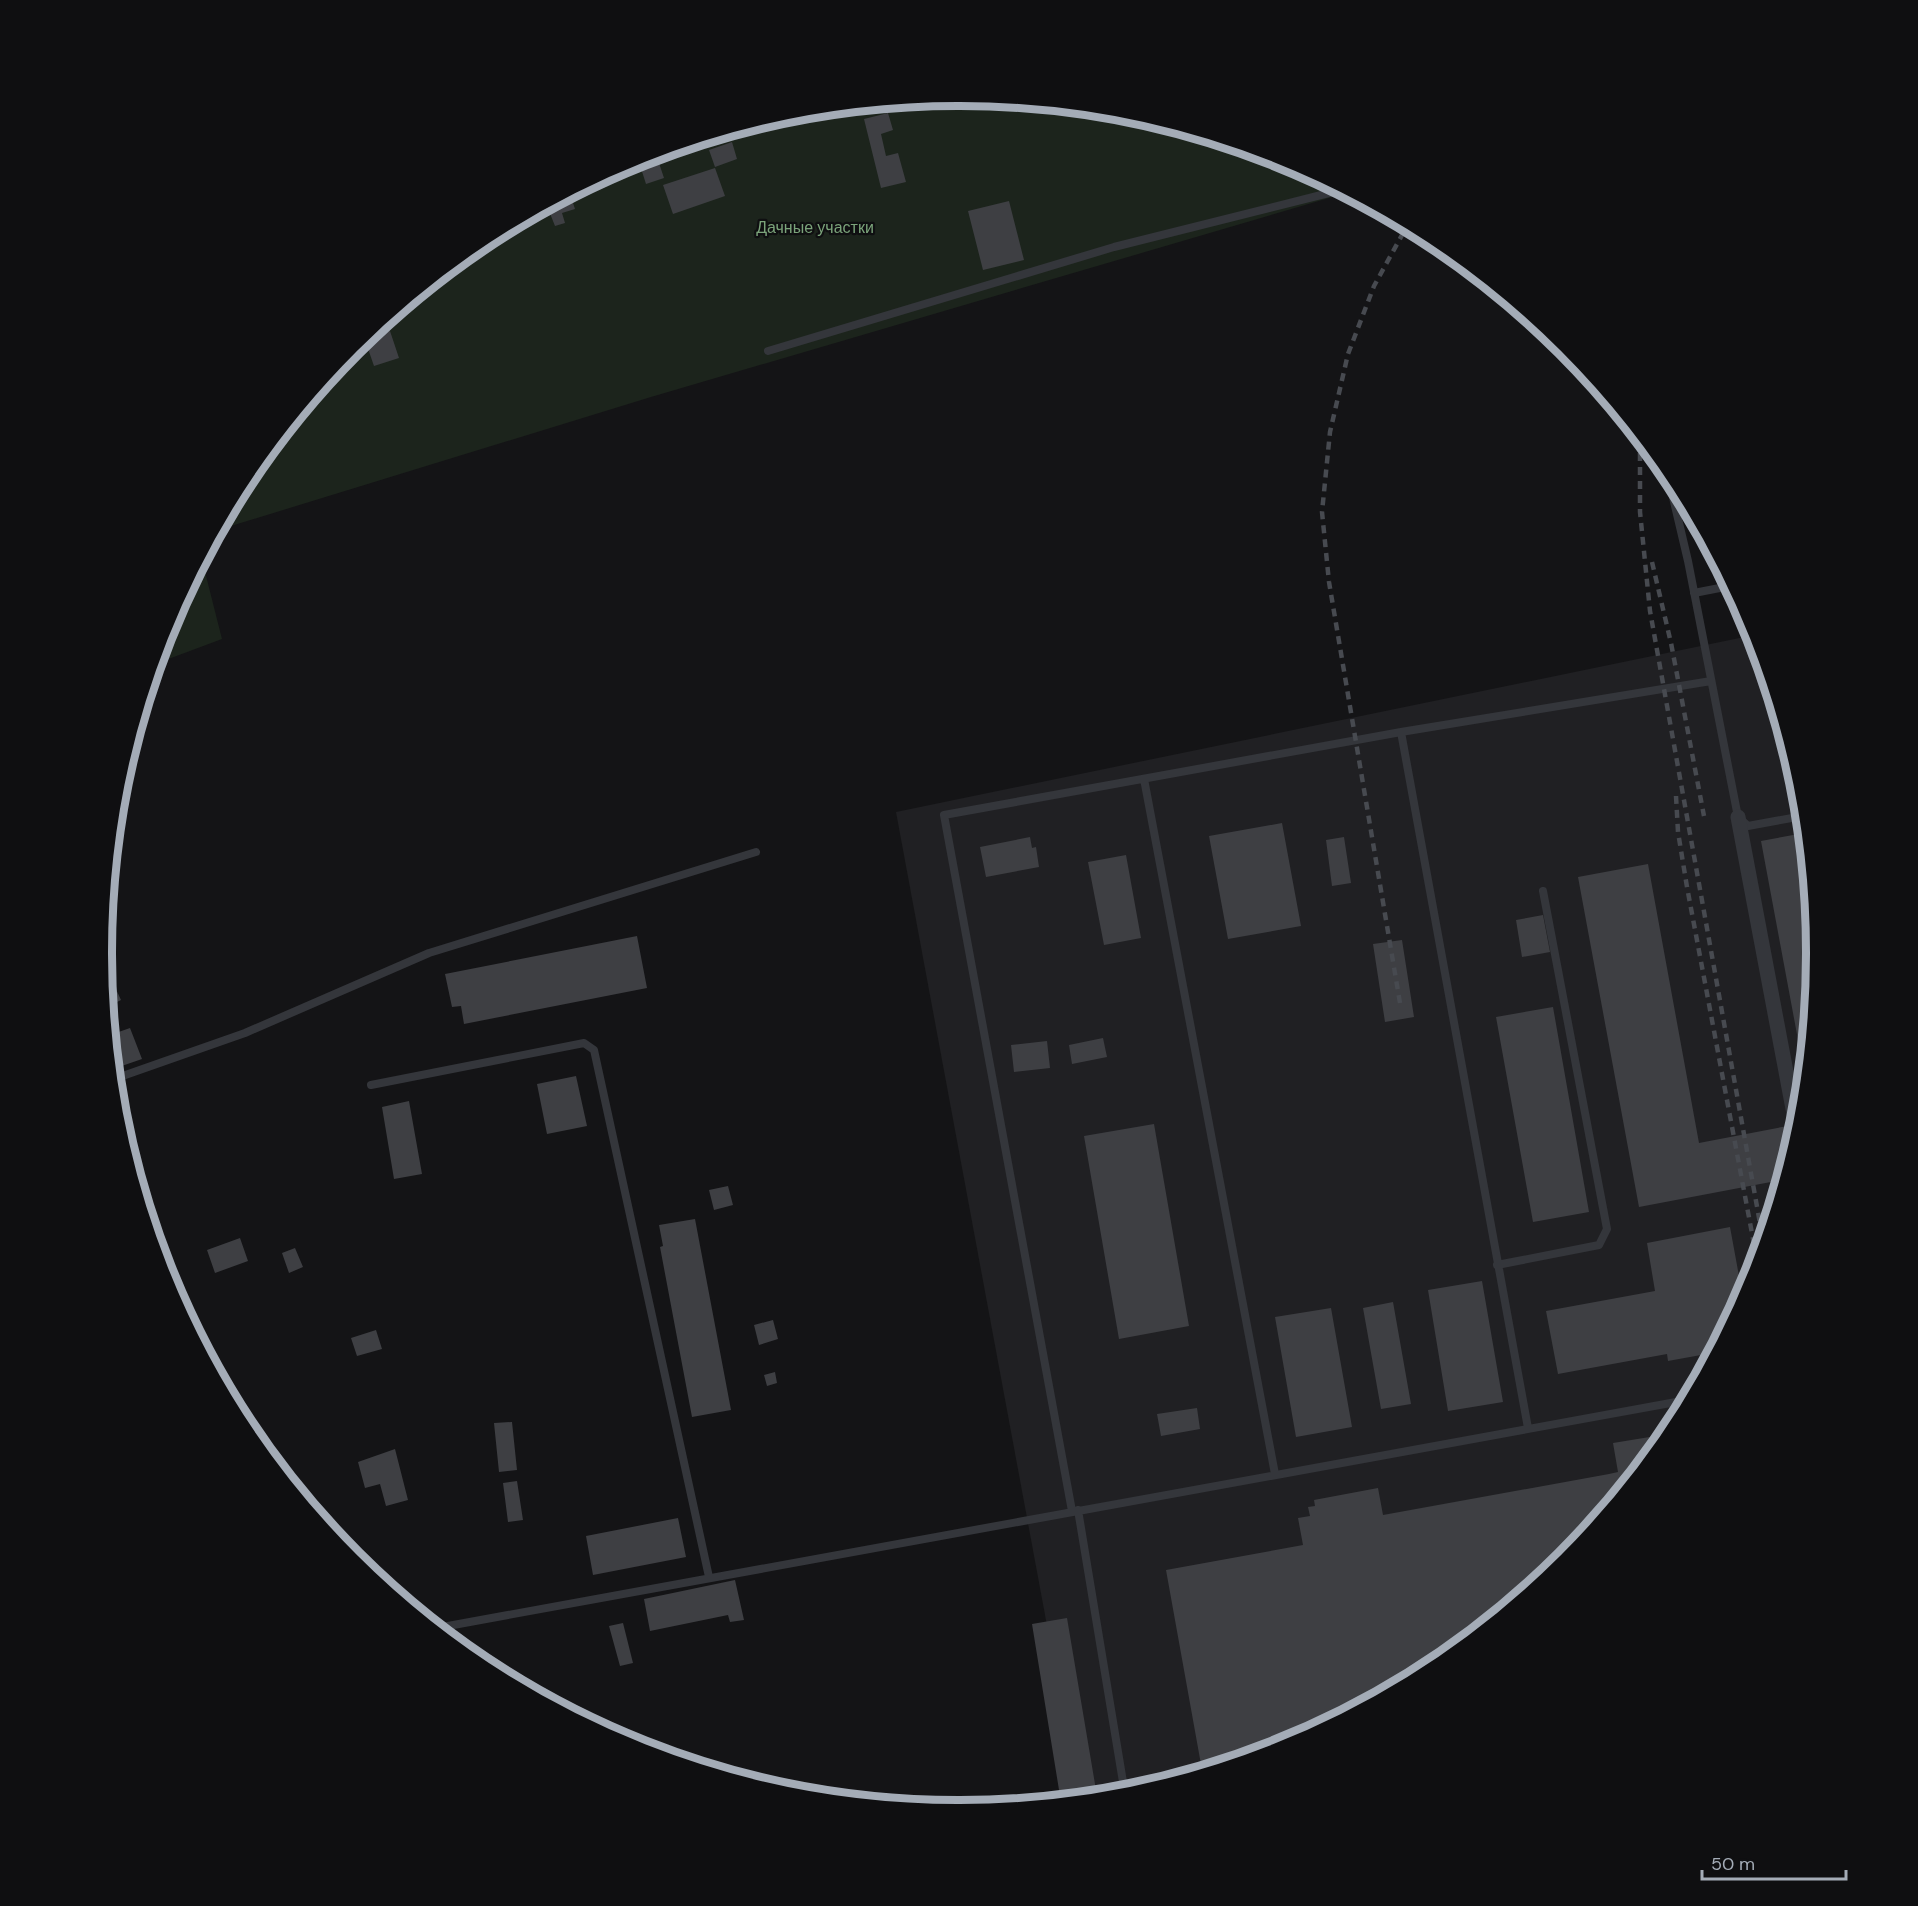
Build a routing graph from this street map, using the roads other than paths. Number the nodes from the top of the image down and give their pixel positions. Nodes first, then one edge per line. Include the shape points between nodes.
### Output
1 (1330, 193) edge
2 (768, 351) dead end
3 (1673, 499) edge
4 (1722, 588) edge
5 (1694, 593) junction
6 (1711, 681) junction
7 (1401, 732) junction
8 (1144, 779) junction
9 (1738, 817) junction
10 (1794, 818) edge
11 (756, 852) dead end
12 (1543, 891) dead end
13 (122, 1076) edge
14 (371, 1085) dead end
15 (1792, 1102) edge
16 (1497, 1265) junction
17 (1676, 1402) edge
18 (1528, 1428) junction
19 (1275, 1474) junction
20 (1075, 1510) junction
21 (709, 1577) junction
22 (446, 1626) edge
23 (1123, 1783) edge

1 - 2 lane via 1114,247
3 - 5 lane
4 - 5 lane
5 - 6 lane
6 - 7 lane
6 - 9 lane
7 - 8 lane
7 - 16 lane
8 - 19 lane
8 - 20 lane via 944,815
9 - 10 lane via 1748,826
9 - 15 street
11 - 13 lane via 429,953 244,1033
12 - 16 lane via 1607,1229 1599,1245
14 - 21 lane via 584,1042 594,1050
16 - 18 lane
17 - 18 lane
18 - 19 lane
19 - 20 lane
20 - 21 lane
20 - 23 lane
21 - 22 lane

